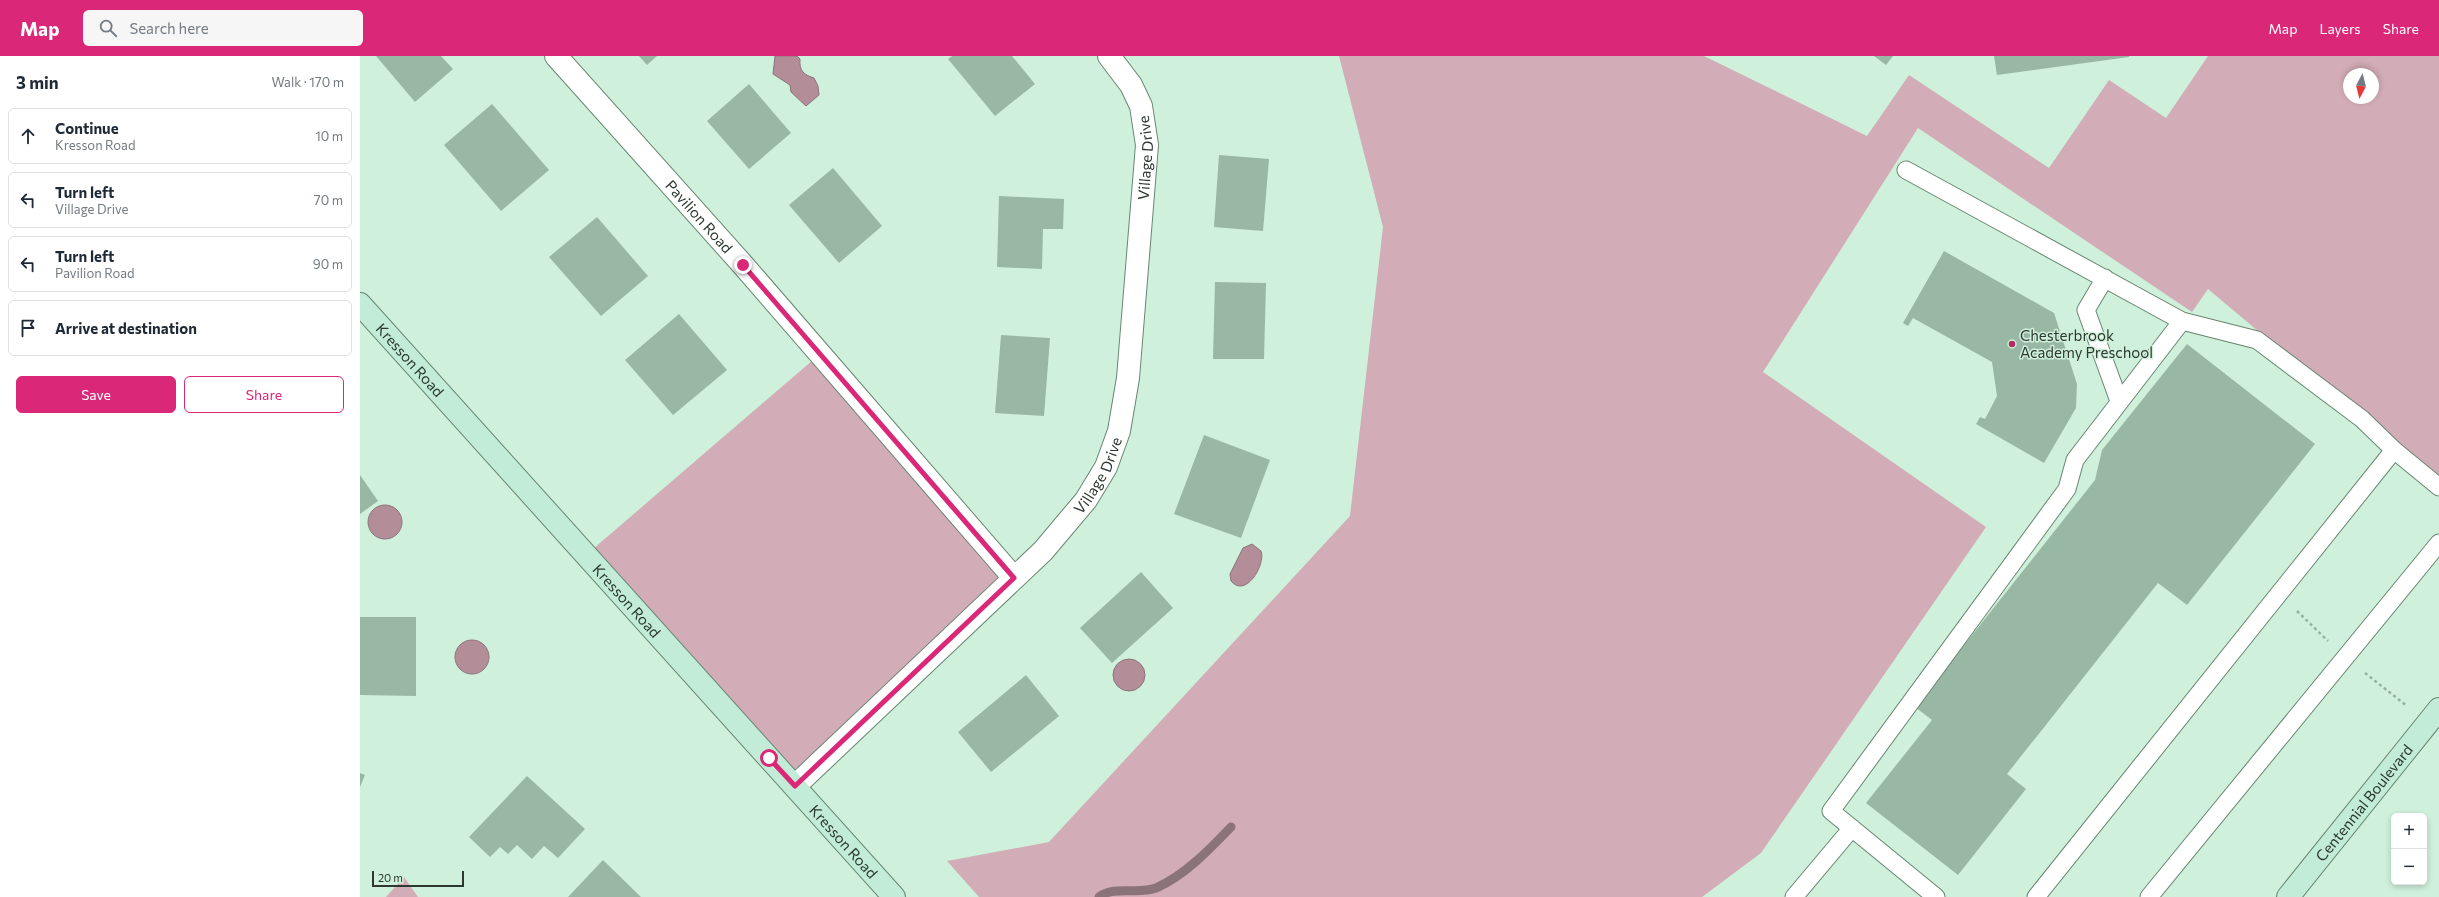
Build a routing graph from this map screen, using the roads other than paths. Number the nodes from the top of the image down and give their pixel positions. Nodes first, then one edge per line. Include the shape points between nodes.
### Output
1 (556, 56) edge
2 (1109, 56) edge
3 (1906, 170) dead end
4 (2105, 278) junction
5 (360, 304) edge
6 (2182, 321) junction
7 (2119, 402) junction
8 (2394, 450) junction
9 (2439, 487) edge
10 (2439, 543) edge
11 (1014, 578) junction
12 (2439, 709) edge
13 (795, 786) junction
14 (1852, 828) junction
15 (1927, 894) edge
16 (894, 897) edge
17 (1794, 897) edge
18 (2036, 897) edge
19 (2149, 897) edge
20 (2288, 897) edge

1 - 11 street, Pavilion Road via 749,271
2 - 11 street, Village Drive via 1131,85 1141,106 1147,145 1128,378 1119,431 1106,467 1086,500 1042,551
3 - 4 lane
4 - 6 lane
4 - 7 lane via 2086,310
5 - 13 main road, Kresson Road
6 - 7 lane
6 - 8 lane via 2257,340 2362,418
7 - 14 lane via 2075,460 2067,489 1831,811
8 - 9 lane
8 - 18 lane
10 - 19 lane
11 - 13 street, Village Drive
12 - 20 main road, Centennial Boulevard
13 - 16 main road, Kresson Road
14 - 15 lane
14 - 17 lane

